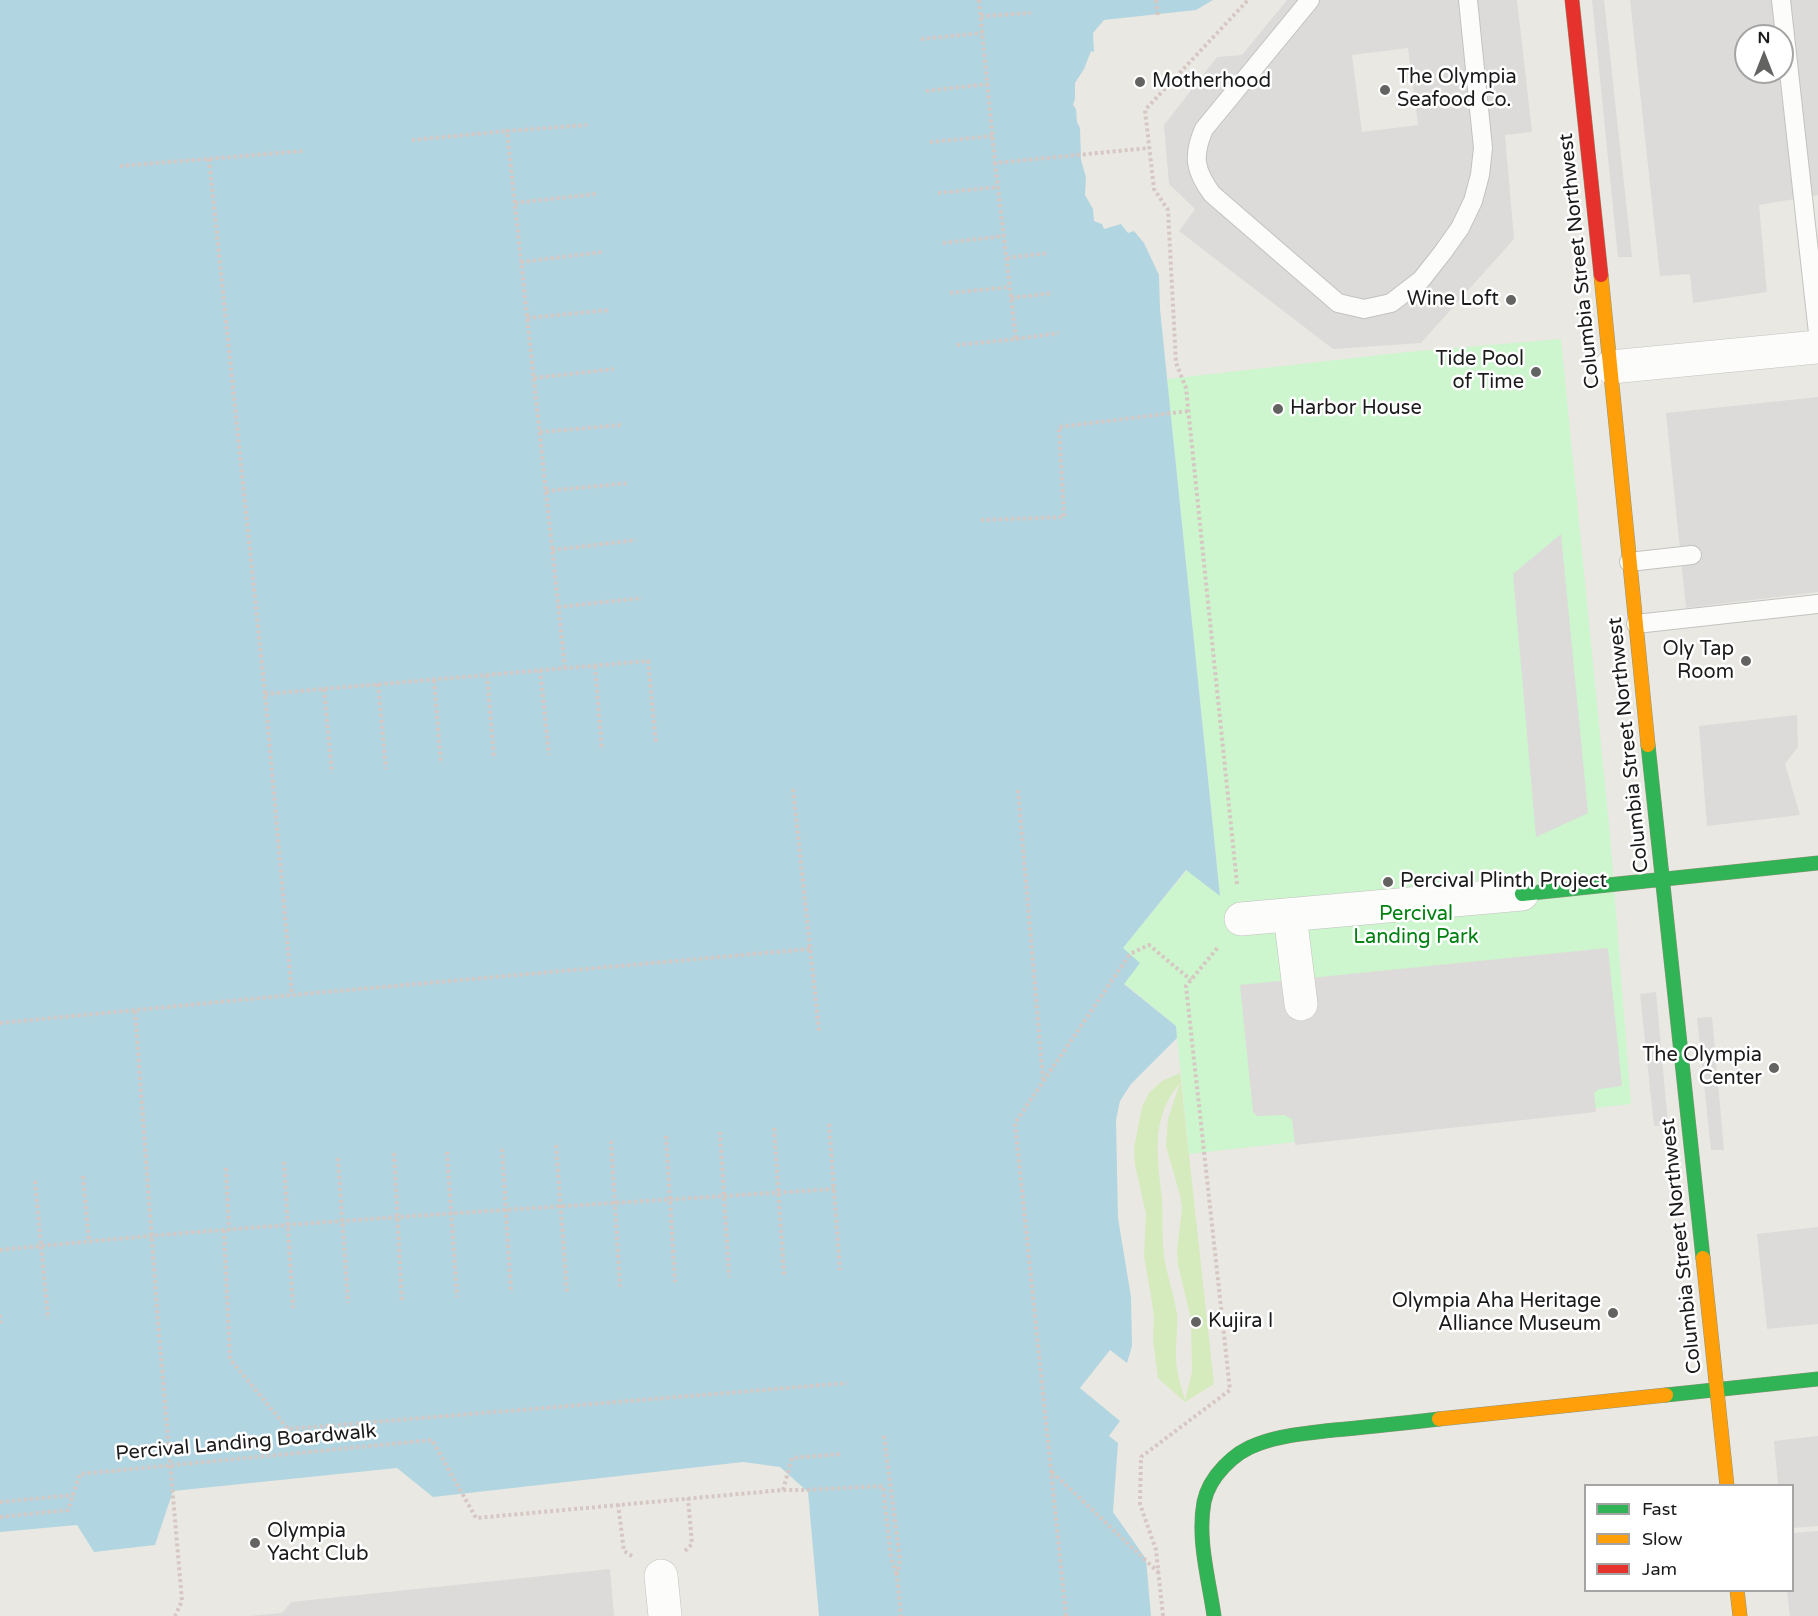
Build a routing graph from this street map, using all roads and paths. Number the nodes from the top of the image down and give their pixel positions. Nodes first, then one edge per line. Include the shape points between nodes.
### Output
1 (979, 0) edge
2 (1156, 0) edge
3 (1248, 0) edge
4 (1310, 0) edge
5 (1468, 0) edge
6 (1572, 0) edge
7 (1781, 0) edge
8 (1031, 13) dead end
9 (981, 16) junction
10 (1158, 16) dead end
11 (982, 33) junction
12 (921, 39) dead end
13 (988, 84) junction
14 (926, 91) dead end
15 (587, 125) dead end
16 (507, 131) junction
17 (993, 136) junction
18 (412, 140) dead end
19 (930, 142) dead end
20 (1149, 148) junction
21 (304, 151) dead end
22 (209, 159) junction
23 (996, 163) junction
24 (120, 166) dead end
25 (998, 187) junction
26 (938, 193) dead end
27 (596, 194) dead end
28 (515, 203) junction
29 (1004, 236) junction
30 (943, 243) dead end
31 (602, 252) dead end
32 (1048, 253) dead end
33 (1007, 258) junction
34 (521, 262) junction
35 (1010, 287) junction
36 (950, 293) dead end
37 (1053, 293) dead end
38 (1011, 298) junction
39 (610, 310) dead end
40 (527, 318) junction
41 (1059, 333) dead end
42 (1818, 333) edge
43 (1016, 339) junction
44 (957, 345) dead end
45 (1818, 347) edge
46 (1611, 367) junction
47 (614, 369) dead end
48 (534, 378) junction
49 (1188, 411) junction
50 (621, 425) dead end
51 (540, 432) junction
52 (629, 483) dead end
53 (546, 491) junction
54 (981, 520) dead end
55 (636, 540) dead end
56 (552, 550) junction
57 (1692, 555) dead end
58 (1629, 562) junction
59 (642, 598) dead end
60 (1818, 604) edge
61 (558, 607) junction
62 (1636, 624) junction
63 (596, 666) junction
64 (565, 668) junction
65 (540, 670) junction
66 (487, 675) junction
67 (434, 680) junction
68 (378, 684) junction
69 (324, 689) junction
70 (265, 694) junction
71 (656, 744) dead end
72 (602, 750) dead end
73 (549, 754) dead end
74 (494, 759) dead end
75 (441, 764) dead end
76 (386, 769) dead end
77 (332, 773) dead end
78 (793, 789) dead end
79 (1018, 790) dead end
80 (1818, 863) edge
81 (1663, 879) junction
82 (1522, 894) joint
83 (1290, 915) junction
84 (1241, 919) junction
85 (810, 950) junction
86 (1191, 980) junction
87 (292, 995) junction
88 (1301, 1004) dead end
89 (135, 1011) junction
90 (0, 1023) edge
91 (819, 1031) dead end
92 (1043, 1080) junction
93 (829, 1124) dead end
94 (774, 1128) dead end
95 (720, 1132) dead end
96 (666, 1136) dead end
97 (611, 1141) dead end
98 (556, 1145) dead end
99 (502, 1149) dead end
100 (447, 1152) dead end
101 (394, 1153) dead end
102 (338, 1158) dead end
103 (284, 1162) dead end
104 (226, 1168) dead end
105 (82, 1176) dead end
106 (35, 1181) dead end
107 (834, 1189) junction
108 (779, 1193) junction
109 (724, 1196) junction
110 (670, 1199) junction
111 (614, 1204) junction
112 (560, 1207) junction
113 (505, 1210) junction
114 (452, 1213) junction
115 (397, 1217) junction
116 (343, 1221) junction
117 (288, 1225) junction
118 (226, 1230) junction
119 (152, 1236) junction
120 (89, 1242) junction
121 (42, 1246) junction
122 (0, 1250) edge
123 (840, 1270) dead end
124 (784, 1276) dead end
125 (729, 1277) dead end
126 (675, 1282) dead end
127 (620, 1287) dead end
128 (511, 1293) dead end
129 (567, 1293) dead end
130 (457, 1297) dead end
131 (402, 1302) dead end
132 (348, 1304) dead end
133 (293, 1308) dead end
134 (0, 1315) edge
135 (48, 1319) dead end
136 (1, 1323) edge
137 (1818, 1379) edge
138 (847, 1383) dead end
139 (1717, 1389) junction
140 (884, 1436) dead end
141 (841, 1454) dead end
142 (1052, 1471) junction
143 (1727, 1484) edge
144 (783, 1490) junction
145 (73, 1495) junction
146 (688, 1498) junction
147 (0, 1502) edge
148 (618, 1504) junction
149 (0, 1517) edge
150 (1158, 1572) junction
151 (897, 1575) junction
152 (661, 1576) junction
153 (1737, 1592) edge
154 (175, 1616) edge
155 (664, 1616) edge
156 (901, 1616) edge
157 (1066, 1616) edge
158 (1162, 1616) edge
159 (1214, 1616) edge
160 (1740, 1616) edge

1 - 9 path
2 - 10 path
3 - 20 path via 1145,110
4 - 5 lane via 1204,129 1197,144 1196,160 1201,178 1212,194 1338,303 1364,309 1391,303 1421,279 1460,228 1473,201 1483,148
6 - 46 street, Columbia Street Northwest
7 - 42 lane
8 - 9 path
9 - 11 path
11 - 12 path
11 - 13 path
13 - 14 path
13 - 17 path
15 - 16 path
16 - 18 path
16 - 28 path
17 - 19 path
17 - 23 path
20 - 23 path
20 - 49 path via 1154,189 1168,210 1176,363 1186,388
21 - 22 path
22 - 24 path
22 - 70 path
23 - 25 path
25 - 26 path
25 - 29 path
27 - 28 path
28 - 34 path
29 - 30 path
29 - 33 path
31 - 34 path
32 - 33 path
33 - 35 path
34 - 40 path
35 - 36 path
35 - 38 path
37 - 38 path
38 - 43 path
39 - 40 path
40 - 48 path
41 - 43 path
43 - 44 path
45 - 46 street
46 - 58 street, Columbia Street Northwest
47 - 48 path
48 - 51 path
49 - 54 path via 1059,427 1064,517
49 - 84 path
50 - 51 path
51 - 53 path
52 - 53 path
53 - 56 path
55 - 56 path
56 - 61 path
57 - 58 lane
58 - 62 street, Columbia Street Northwest
59 - 61 path
60 - 62 lane
61 - 64 path
62 - 81 street, Columbia Street Northwest
63 - 64 path
63 - 71 path via 648,661
63 - 72 path
64 - 65 path
65 - 66 path
65 - 73 path
66 - 67 path
66 - 74 path
67 - 68 path
67 - 75 path
68 - 69 path
68 - 76 path
69 - 70 path
69 - 77 path
70 - 87 path
78 - 85 path
79 - 92 path
80 - 81 street
81 - 82 street
81 - 139 street, Columbia Street Northwest
82 - 83 street
83 - 84 street
83 - 88 street
84 - 86 path
85 - 87 path
85 - 91 path
86 - 92 path via 1149,945 1130,954
86 - 150 path via 1186,986 1230,1390 1141,1457 1140,1504 1156,1550
87 - 89 path
89 - 90 path
89 - 119 path
92 - 142 path via 1014,1123
93 - 107 path
94 - 108 path
95 - 109 path
96 - 110 path
97 - 111 path
98 - 112 path
99 - 113 path
100 - 114 path
101 - 115 path
102 - 116 path
103 - 117 path
104 - 118 path
105 - 120 path
106 - 121 path
107 - 108 path
107 - 123 path
108 - 109 path
108 - 124 path
109 - 110 path
109 - 125 path
110 - 111 path
110 - 126 path
111 - 112 path
111 - 127 path
112 - 113 path
112 - 129 path
113 - 114 path
113 - 128 path
114 - 115 path
114 - 130 path
115 - 116 path
115 - 131 path
116 - 117 path
116 - 132 path
117 - 118 path
117 - 133 path
118 - 119 path
118 - 138 path via 230,1359 288,1429
119 - 120 path
119 - 154 path via 182,1601
120 - 121 path
121 - 122 path
121 - 135 path
134 - 136 path
137 - 139 street
139 - 143 street, Columbia Street Northwest
139 - 159 street via 1301,1434 1253,1446 1228,1463 1204,1500 1203,1529
140 - 151 path via 900,1559
141 - 144 path via 792,1458
142 - 150 path
142 - 157 path
144 - 146 path
144 - 151 path via 883,1486 891,1558
145 - 147 path
145 - 148 path, Percival Landing Boardwalk via 81,1473 432,1440 476,1518
145 - 149 path, Percival Landing Boardwalk via 69,1510
146 - 148 path
146 - 152 path via 692,1544
148 - 152 path via 624,1551
150 - 158 path
151 - 156 path
152 - 155 street
153 - 160 street

